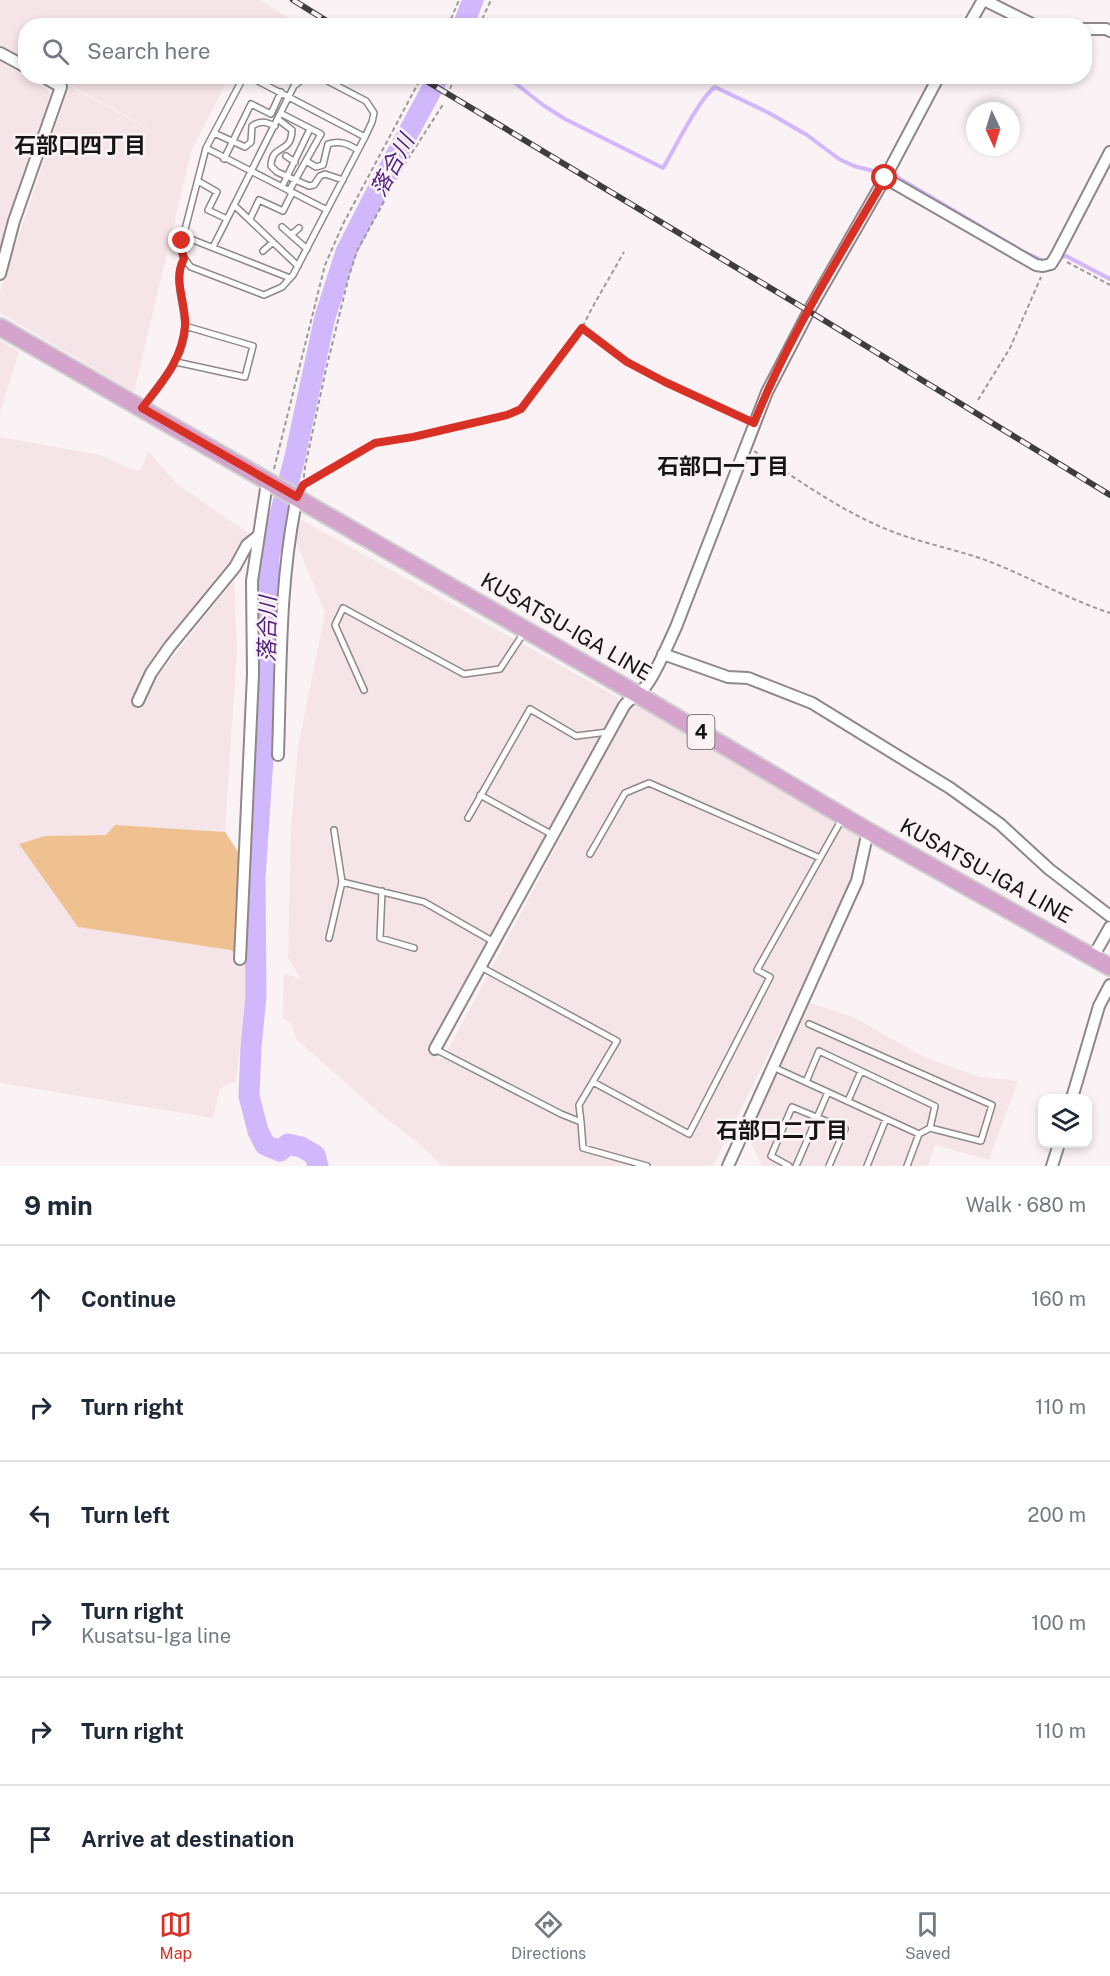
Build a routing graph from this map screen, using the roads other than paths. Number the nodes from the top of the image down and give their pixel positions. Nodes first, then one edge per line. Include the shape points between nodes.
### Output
1 (983, 0) edge
2 (973, 18) edge
3 (1020, 18) edge
4 (1092, 30) edge
5 (1110, 31) edge
6 (0, 53) edge
7 (18, 63) edge
8 (56, 84) edge
9 (238, 84) edge
10 (264, 84) edge
11 (296, 84) edge
12 (333, 84) edge
13 (935, 84) edge
14 (281, 92) junction
15 (290, 97) junction
16 (280, 117) junction
17 (275, 126) junction
18 (310, 129) junction
19 (214, 133) junction
20 (365, 137) junction
21 (232, 142) junction
22 (206, 148) junction
23 (358, 150) junction
24 (1110, 152) edge
25 (286, 156) dead end
26 (224, 159) junction
27 (306, 161) junction
28 (295, 162) junction
29 (252, 172) junction
30 (288, 176) junction
31 (885, 178) junction
32 (296, 179) junction
33 (343, 180) junction
34 (198, 181) junction
35 (282, 187) junction
36 (291, 192) junction
37 (234, 206) junction
38 (327, 210) junction
39 (228, 219) junction
40 (250, 219) junction
41 (282, 227) dead end
42 (299, 228) dead end
43 (291, 235) junction
44 (183, 236) junction
45 (273, 242) junction
46 (213, 247) junction
47 (307, 249) junction
48 (263, 251) dead end
49 (184, 259) junction
50 (298, 266) junction
51 (0, 274) edge
52 (290, 278) junction
53 (185, 326) junction
54 (0, 327) edge
55 (176, 362) junction
56 (142, 408) junction
57 (273, 484) junction
58 (298, 492) junction
59 (258, 536) junction
60 (526, 630) junction
61 (663, 654) junction
62 (364, 690) dead end
63 (636, 694) junction
64 (138, 702) dead end
65 (610, 731) junction
66 (278, 755) dead end
67 (480, 795) junction
68 (843, 816) junction
69 (468, 818) dead end
70 (334, 830) dead end
71 (868, 831) junction
72 (553, 835) junction
73 (590, 854) dead end
74 (820, 858) junction
75 (342, 882) junction
76 (382, 891) junction
77 (1110, 916) edge
78 (1110, 927) edge
79 (329, 938) dead end
80 (494, 942) junction
81 (414, 948) dead end
82 (1093, 957) junction
83 (240, 959) dead end
84 (481, 966) junction
85 (1110, 967) edge
86 (1110, 985) edge
87 (810, 1024) dead end
88 (435, 1049) joint
89 (773, 1067) junction
90 (861, 1071) junction
91 (593, 1082) junction
92 (806, 1082) junction
93 (828, 1092) junction
94 (1073, 1094) edge
95 (848, 1101) junction
96 (817, 1118) junction
97 (886, 1119) junction
98 (581, 1122) junction
99 (930, 1128) junction
100 (919, 1134) junction
101 (1057, 1148) edge
102 (647, 1166) edge
103 (728, 1166) edge
104 (789, 1166) edge
105 (796, 1166) edge
106 (829, 1166) edge
107 (867, 1166) edge
108 (907, 1166) edge
109 (1052, 1166) edge

1 - 2 street
1 - 3 street
4 - 5 street
6 - 7 street
8 - 51 street via 61,87 14,221
9 - 19 lane
10 - 14 lane
11 - 15 lane
12 - 20 lane via 366,101 374,113
13 - 31 street
14 - 15 lane
14 - 21 lane via 271,114 251,104
15 - 16 lane
15 - 20 lane
16 - 17 lane
16 - 18 lane
16 - 30 lane via 292,130 292,140 276,151 271,166
17 - 21 lane via 257,122 245,147
17 - 29 lane
18 - 27 lane via 321,135
18 - 28 lane
19 - 21 lane
19 - 22 lane
20 - 23 lane
21 - 26 lane
22 - 26 lane
22 - 34 lane
23 - 27 lane via 336,141 328,144 323,165 316,167
23 - 33 lane
24 - 31 street via 1056,256 1051,264 1043,266
25 - 28 lane
26 - 29 lane
27 - 32 lane
28 - 30 lane
29 - 35 lane
29 - 37 lane
30 - 32 lane
30 - 35 lane
31 - 61 street via 767,392
32 - 33 lane via 309,186 325,174
32 - 36 lane
33 - 38 lane
34 - 39 lane via 217,192 208,210
34 - 44 lane
35 - 36 lane
36 - 38 lane
36 - 40 lane via 283,211 259,200
37 - 39 lane
37 - 40 lane
38 - 47 lane
39 - 46 lane
40 - 45 lane
41 - 43 lane
42 - 43 lane
43 - 47 lane
44 - 46 lane
44 - 49 lane
45 - 48 lane
45 - 50 lane
46 - 52 lane
47 - 50 lane
49 - 52 lane via 191,267 264,295 282,287
49 - 53 lane via 178,269
50 - 52 lane
53 - 55 lane
53 - 55 lane via 252,346 245,377
54 - 56 main road, KUSATSU-IGA LINE / 4
55 - 56 lane
56 - 57 main road, KUSATSU-IGA LINE / 4
57 - 58 main road, KUSATSU-IGA LINE / 4
57 - 59 street via 267,489
58 - 60 main road, KUSATSU-IGA LINE / 4
58 - 66 street via 284,577
59 - 64 street via 170,646 151,673
59 - 83 street via 252,581 253,674
60 - 62 lane via 500,669 464,674 343,608 335,625
60 - 63 main road, KUSATSU-IGA LINE / 4
61 - 63 street via 646,686
61 - 77 street via 728,677 748,678 812,703 950,788 1000,824
63 - 65 street
63 - 68 main road, KUSATSU-IGA LINE / 4
65 - 67 lane via 576,736 530,709
65 - 72 street
67 - 69 lane
67 - 72 lane
68 - 71 main road, KUSATSU-IGA LINE / 4
68 - 74 lane
70 - 75 lane
71 - 82 main road, KUSATSU-IGA LINE / 4
71 - 89 street via 857,881
72 - 80 street
73 - 74 lane via 625,793 650,783
74 - 91 lane via 757,969 770,976 689,1134
75 - 76 lane
75 - 79 lane
76 - 80 lane via 424,902
76 - 81 lane via 380,938
78 - 82 street
80 - 84 street
82 - 85 main road, KUSATSU-IGA LINE / 4
84 - 88 street
84 - 91 lane via 617,1041
86 - 94 street via 1098,1006
87 - 99 lane via 992,1105 981,1141
88 - 98 lane
89 - 92 lane
89 - 103 street
90 - 92 lane via 819,1051
90 - 95 lane
90 - 99 lane via 935,1106
91 - 98 lane via 579,1105
92 - 93 lane
93 - 95 lane
93 - 96 lane
95 - 97 lane
96 - 104 lane via 792,1107 771,1156
96 - 105 lane
96 - 106 lane via 845,1130
97 - 100 lane
97 - 107 lane
98 - 102 lane via 583,1148
99 - 100 lane
100 - 108 lane
101 - 109 street

